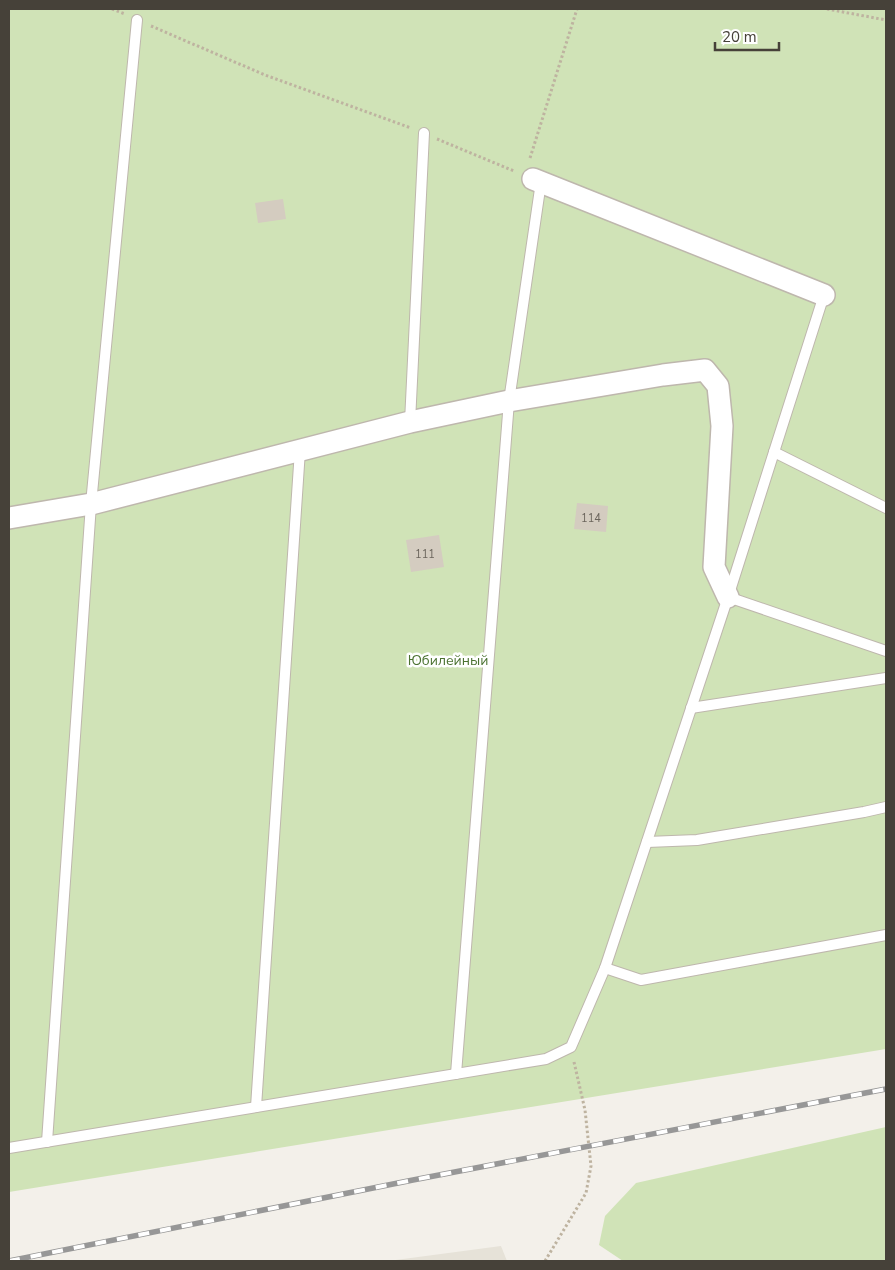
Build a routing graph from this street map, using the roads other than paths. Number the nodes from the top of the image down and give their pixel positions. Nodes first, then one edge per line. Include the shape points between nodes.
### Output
1 (136, 20) road end
2 (424, 133) road end
3 (533, 179) joint
4 (824, 295) joint
5 (509, 401) junction
6 (410, 422) junction
7 (300, 449) junction
8 (774, 452) junction
9 (91, 504) junction
10 (886, 508) edge
11 (9, 518) edge
12 (728, 597) junction
13 (886, 651) edge
14 (886, 678) edge
15 (691, 708) junction
16 (886, 808) edge
17 (647, 842) junction
18 (886, 935) edge
19 (606, 968) junction
20 (456, 1074) junction
21 (256, 1108) junction
22 (47, 1142) junction
23 (9, 1148) edge

1 - 9 lane
2 - 6 lane
3 - 4 street
3 - 5 lane
4 - 8 lane
5 - 6 street
5 - 12 street via 705,370 718,386 722,426 714,567
5 - 20 lane
6 - 7 street
7 - 9 street
7 - 21 lane
8 - 10 lane
8 - 12 lane
9 - 11 street
9 - 22 lane
12 - 13 lane
12 - 15 lane
14 - 15 lane
15 - 17 lane
16 - 17 lane via 697,840
17 - 19 lane
18 - 19 lane via 641,980
19 - 20 lane via 571,1047 546,1059
20 - 21 lane
21 - 22 lane
22 - 23 lane

